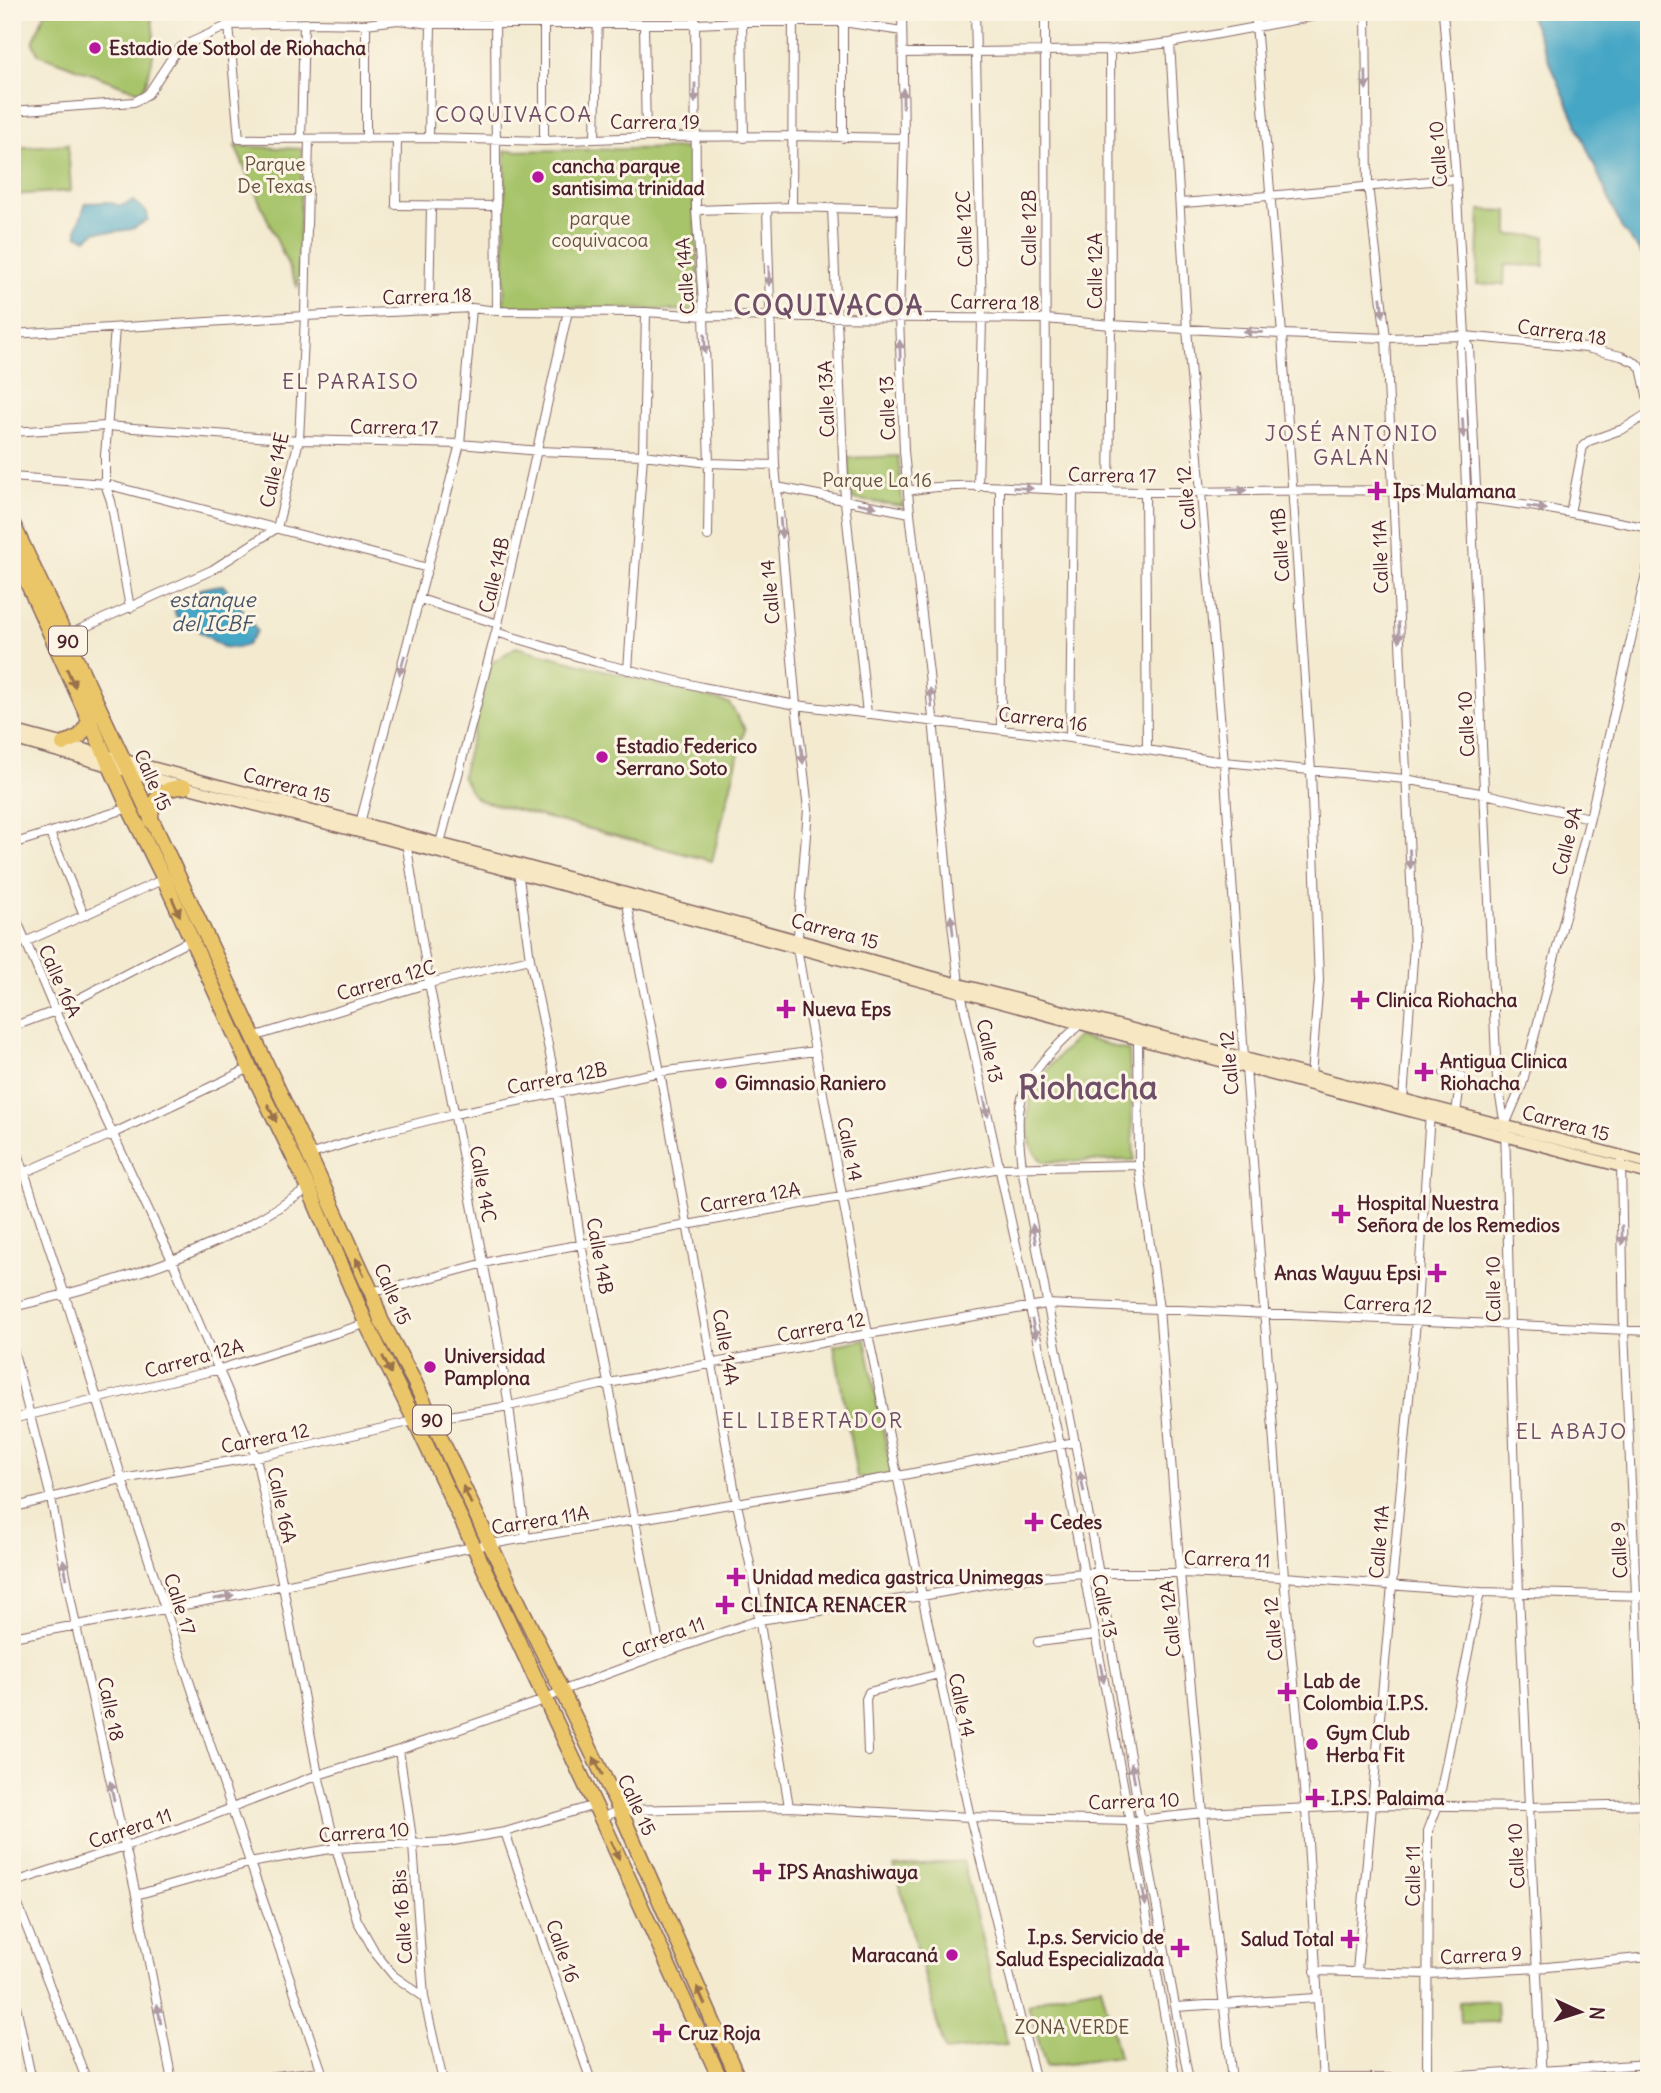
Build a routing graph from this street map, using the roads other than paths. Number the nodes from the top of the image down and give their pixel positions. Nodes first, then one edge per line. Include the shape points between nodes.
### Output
1 (312, 12) edge
2 (495, 12) edge
3 (598, 12) edge
4 (695, 12) edge
5 (902, 12) edge
6 (975, 12) edge
7 (1045, 12) edge
8 (1255, 12) edge
9 (1337, 12) edge
10 (1366, 12) edge
11 (1443, 12) edge
12 (398, 16) edge
13 (226, 17) edge
14 (793, 17) edge
15 (742, 22) junction
16 (842, 22) junction
17 (308, 23) junction
18 (544, 23) junction
19 (366, 24) junction
20 (431, 24) junction
21 (494, 24) junction
22 (598, 24) junction
23 (645, 24) junction
24 (695, 24) junction
25 (1256, 27) junction
26 (902, 30) junction
27 (1170, 43) junction
28 (1045, 50) junction
29 (1110, 50) junction
30 (975, 51) junction
31 (903, 54) junction
32 (12, 111) edge
33 (792, 136) junction
34 (646, 137) junction
35 (429, 138) junction
36 (595, 138) junction
37 (694, 138) junction
38 (744, 138) junction
39 (843, 138) junction
40 (904, 138) junction
41 (305, 139) junction
42 (366, 139) junction
43 (397, 139) junction
44 (496, 140) junction
45 (544, 141) junction
46 (1456, 179) junction
47 (1368, 186) junction
48 (1269, 198) junction
49 (1180, 203) junction
50 (431, 206) junction
51 (497, 206) junction
52 (792, 207) junction
53 (832, 207) junction
54 (767, 208) junction
55 (696, 210) junction
56 (902, 210) junction
57 (472, 308) junction
58 (429, 311) junction
59 (497, 311) junction
60 (568, 311) junction
61 (646, 312) junction
62 (305, 316) junction
63 (704, 316) junction
64 (770, 316) junction
65 (838, 316) junction
66 (899, 317) junction
67 (982, 318) junction
68 (1046, 318) junction
69 (1111, 324) junction
70 (115, 328) junction
71 (1187, 329) junction
72 (12, 334) edge
73 (1282, 334) junction
74 (1465, 336) junction
75 (1386, 338) junction
76 (1649, 404) edge
77 (1649, 413) edge
78 (106, 426) junction
79 (12, 432) edge
80 (299, 440) junction
81 (460, 444) junction
82 (538, 451) junction
83 (643, 455) junction
84 (709, 463) junction
85 (775, 465) junction
86 (12, 477) edge
87 (105, 484) junction
88 (1000, 486) junction
89 (777, 487) junction
90 (978, 487) junction
91 (1046, 489) junction
92 (1292, 489) junction
93 (908, 491) junction
94 (1073, 491) junction
95 (1109, 491) junction
96 (1201, 491) junction
97 (1393, 491) junction
98 (1145, 492) junction
99 (1471, 498) junction
100 (845, 501) junction
101 (910, 513) junction
102 (1570, 513) junction
103 (12, 522) edge
104 (277, 528) junction
105 (1649, 528) edge
106 (708, 536) dead end
107 (14, 556) edge
108 (1649, 561) edge
109 (428, 568) junction
110 (420, 599) junction
111 (130, 608) junction
112 (497, 628) junction
113 (65, 636) junction
114 (628, 670) junction
115 (796, 705) junction
116 (867, 714) junction
117 (90, 720) junction
118 (933, 721) junction
119 (12, 730) edge
120 (1001, 730) junction
121 (1070, 738) junction
122 (12, 739) edge
123 (63, 744) junction
124 (1147, 750) junction
125 (117, 762) junction
126 (1224, 762) junction
127 (1311, 771) junction
128 (1405, 779) junction
129 (185, 787) junction
130 (1485, 794) junction
131 (129, 808) junction
132 (1590, 818) junction
133 (152, 822) junction
134 (359, 827) junction
135 (50, 833) junction
136 (406, 840) junction
137 (440, 843) junction
138 (12, 844) edge
139 (518, 868) junction
140 (164, 879) junction
141 (627, 897) junction
142 (12, 909) edge
143 (83, 915) junction
144 (191, 940) junction
145 (25, 942) junction
146 (797, 943) junction
147 (530, 959) junction
148 (429, 983) junction
149 (960, 988) junction
150 (55, 1011) junction
151 (1080, 1024) junction
152 (12, 1027) edge
153 (1138, 1034) junction
154 (253, 1037) junction
155 (815, 1051) junction
156 (1245, 1063) junction
157 (250, 1068) junction
158 (660, 1072) junction
159 (1444, 1073) dead end
160 (1311, 1075) junction
161 (1497, 1080) junction
162 (1522, 1085) junction
163 (558, 1093) junction
164 (1403, 1100) junction
165 (1430, 1112) junction
166 (454, 1114) junction
167 (1456, 1114) junction
168 (1505, 1130) junction
169 (112, 1134) junction
170 (12, 1135) edge
171 (309, 1155) junction
172 (1621, 1161) junction
173 (1649, 1163) edge
174 (1139, 1165) junction
175 (1023, 1167) junction
176 (999, 1168) junction
177 (24, 1173) junction
178 (1649, 1174) edge
179 (12, 1178) edge
180 (315, 1184) junction
181 (843, 1197) junction
182 (687, 1224) junction
183 (581, 1244) junction
184 (172, 1260) junction
185 (482, 1264) junction
186 (371, 1292) junction
187 (65, 1295) junction
188 (1046, 1304) junction
189 (12, 1307) edge
190 (1030, 1307) junction
191 (1159, 1309) junction
192 (1264, 1314) junction
193 (381, 1320) junction
194 (1416, 1321) junction
195 (366, 1323) junction
196 (1510, 1326) junction
197 (1624, 1331) junction
198 (1649, 1331) edge
199 (868, 1334) junction
200 (12, 1345) edge
201 (713, 1363) junction
202 (220, 1368) junction
203 (609, 1383) junction
204 (98, 1400) junction
205 (509, 1406) junction
206 (30, 1415) junction
207 (12, 1419) edge
208 (432, 1419) junction
209 (415, 1421) junction
210 (1075, 1442) junction
211 (1060, 1445) junction
212 (256, 1457) junction
213 (898, 1476) junction
214 (122, 1479) junction
215 (51, 1498) junction
216 (737, 1504) junction
217 (12, 1508) edge
218 (635, 1521) junction
219 (526, 1539) junction
220 (490, 1545) junction
221 (473, 1547) junction
222 (1083, 1573) junction
223 (1099, 1573) junction
224 (1181, 1573) junction
225 (1284, 1577) junction
226 (1391, 1584) junction
227 (283, 1586) junction
228 (1480, 1592) junction
229 (1520, 1594) junction
230 (1636, 1594) junction
231 (922, 1596) junction
232 (1649, 1596) edge
233 (165, 1609) junction
234 (760, 1620) junction
235 (76, 1626) junction
236 (1095, 1634) junction
237 (12, 1637) edge
238 (1038, 1642) dead end
239 (661, 1654) junction
240 (939, 1674) junction
241 (561, 1691) junction
242 (544, 1700) junction
243 (399, 1750) junction
244 (868, 1752) dead end
245 (318, 1775) junction
246 (1646, 1804) edge
247 (1373, 1805) junction
248 (1438, 1805) junction
249 (230, 1807) junction
250 (789, 1807) junction
251 (1529, 1807) junction
252 (620, 1810) junction
253 (1306, 1810) junction
254 (598, 1812) junction
255 (1203, 1814) junction
256 (970, 1818) junction
257 (1141, 1820) junction
258 (1130, 1821) junction
259 (505, 1832) junction
260 (413, 1844) junction
261 (125, 1847) junction
262 (336, 1848) junction
263 (249, 1863) junction
264 (12, 1883) edge
265 (12, 1890) edge
266 (136, 1895) junction
267 (1649, 1943) edge
268 (1649, 1957) edge
269 (1537, 1968) junction
270 (1315, 1971) junction
271 (1357, 1971) junction
272 (1428, 1974) junction
273 (12, 1987) edge
274 (424, 1997) junction
275 (1317, 1997) junction
276 (1224, 2004) junction
277 (1176, 2007) junction
278 (1649, 2064) edge
279 (1542, 2070) junction
280 (321, 2071) junction
281 (1323, 2079) edge
282 (1428, 2079) edge
283 (32, 2081) edge
284 (87, 2081) edge
285 (172, 2081) edge
286 (230, 2081) edge
287 (325, 2081) edge
288 (443, 2081) edge
289 (591, 2081) edge
290 (721, 2081) edge
291 (739, 2081) edge
292 (1037, 2081) edge
293 (1176, 2081) edge
294 (1189, 2081) edge
295 (1233, 2081) edge
296 (1308, 2081) edge
297 (1542, 2081) edge

1 - 17 street, Calle 14E
2 - 21 street
3 - 22 street
4 - 24 street, Calle 14A
5 - 26 street, Calle 13
6 - 30 street, Calle 12C
7 - 28 street
8 - 25 street, Calle 11B
9 - 25 street
10 -> 47 street, Calle 11A
11 - 46 street, Calle 10
12 - 19 street
12 - 20 street
13 - 17 street
13 - 32 street via 181,47 143,99
13 - 41 street, Carrera 19 via 239,139
14 - 15 street
14 - 16 street
14 - 33 street
15 - 24 street
15 - 38 street
16 - 26 street
16 - 39 street
17 - 19 street
17 - 41 street, Calle 14E
18 - 21 street
18 - 22 street
18 - 45 street
19 - 42 street
20 - 21 street
20 - 35 street
21 - 44 street
22 - 23 street
22 - 36 street
23 - 24 street
23 - 34 street
24 -> 37 street, Calle 14A
25 - 27 street
25 - 48 street, Calle 11B
26 - 31 street, Calle 13
27 - 29 street
27 - 49 street, Calle 12
28 - 29 street
28 - 30 street
28 - 68 street, Calle 12B
29 - 69 street, Calle 12A
30 - 31 street
30 - 67 street, Calle 12C
40 -> 31 street, Calle 13
33 - 38 street, Carrera 19
33 - 39 street, Carrera 19
33 - 52 street
34 - 36 street, Carrera 19
34 - 37 street, Carrera 19
35 - 43 street, Carrera 19
35 - 44 street, Carrera 19
36 - 45 street, Carrera 19
37 - 38 street, Carrera 19
37 - 55 street, Calle 14A
39 - 40 street, Carrera 19
40 - 56 street, Calle 13
41 - 42 street, Carrera 19
41 - 62 street, Calle 14E
42 - 43 street, Carrera 19
43 - 50 street via 396,205
44 - 45 street, Carrera 19
44 - 51 street
46 - 47 street
46 - 74 street, Calle 10
47 - 48 street
47 -> 75 street, Calle 11A
48 - 49 street
48 - 73 street, Calle 11B
49 - 71 street, Calle 12
50 - 51 street
50 - 58 street
51 - 59 street
52 - 53 street
52 - 54 street
53 - 56 street
53 - 65 street, Calle 13A
54 - 55 street
54 -> 64 street, Calle 14
55 - 63 street, Calle 14A
56 - 66 street, Calle 13
57 - 58 street, Carrera 18
57 - 59 street, Carrera 18
57 - 81 street
58 - 62 street, Carrera 18
59 - 60 street, Carrera 18
60 - 61 street, Carrera 18
60 - 82 street, Calle 14B
61 - 63 street, Carrera 18
61 - 83 street
62 - 70 street, Carrera 18
62 - 80 street, Calle 14E
63 - 64 street, Carrera 18
63 -> 84 street, Calle 14A
64 - 65 street, Carrera 18
64 - 85 street, Calle 14
65 - 66 street, Carrera 18
65 - 100 street, Calle 13A
66 - 67 street, Carrera 18
93 -> 66 street, Calle 13
67 - 68 street, Carrera 18
67 - 90 street, Calle 12C
68 - 69 street, Carrera 18
68 - 91 street, Calle 12B
69 - 71 street, Carrera 18
69 - 95 street, Calle 12A
70 - 72 street, Carrera 18
70 - 78 street
73 -> 71 street, Carrera 18
71 - 96 street, Calle 12
73 - 75 street, Carrera 18
73 - 92 street, Calle 11B
74 - 75 street, Carrera 18
74 - 76 street, Carrera 18 via 1621,356 1640,368
74 - 99 street, Calle 10 via 1476,487
75 - 97 street, Calle 11A
77 - 102 street via 1583,446
78 - 79 street, Carrera 17
78 - 80 street, Carrera 17
78 - 87 street
80 - 81 street, Carrera 17
80 - 104 street, Calle 14E
81 - 82 street, Carrera 17
81 - 109 street
82 - 83 street, Carrera 17
82 - 112 street, Calle 14B
83 - 84 street, Carrera 17
83 - 114 street
84 - 85 street, Carrera 17
84 - 106 street, Calle 14A
85 - 89 street, Calle 14
86 - 87 street
87 - 104 street
87 - 111 street
88 - 90 street, Carrera 17
88 -> 91 street, Carrera 17
88 - 120 street
89 - 100 street
89 -> 115 street, Calle 14
90 - 93 street, Carrera 17
91 - 94 street, Carrera 17
96 -> 92 street, Carrera 17
92 - 97 street, Carrera 17
92 - 127 street, Calle 11B
93 - 101 street, Calle 13
94 - 95 street, Carrera 17
94 - 121 street
95 - 98 street, Carrera 17
96 - 98 street, Carrera 17
96 - 126 street, Calle 12
97 - 99 street, Carrera 17
97 -> 128 street, Calle 11A
98 - 124 street
99 -> 102 street, Carrera 17
99 - 130 street, Calle 10
100 -> 101 street
100 - 116 street, Calle 13A
118 -> 101 street, Calle 13
102 - 105 street, Carrera 17
103 - 113 highway, Calle 15 / 90
104 - 109 street
104 - 111 street, Calle 14E via 212,570
107 -> 117 highway, Calle 15 / 90
108 - 132 street, Calle 9A
109 - 110 street
110 - 112 street, Carrera 16
110 -> 134 street
111 - 113 street, Calle 14E
112 - 114 street, Carrera 16
112 - 137 street, Calle 14B
113 - 125 highway, Calle 15 / 90
114 - 115 street, Carrera 16
115 - 116 street, Carrera 16
115 -> 146 street, Calle 14 via 808,809
116 - 118 street, Carrera 16
117 - 123 highway via 80,736
117 - 125 highway, Calle 15 / 90
118 - 120 street, Carrera 16
149 -> 118 street, Calle 13
119 - 123 main road, Carrera 15
120 - 121 street, Carrera 16
121 - 124 street, Carrera 16
122 - 125 main road, Carrera 15
123 - 125 main road, Carrera 15
124 - 126 street, Carrera 16
125 - 129 main road, Carrera 15
125 - 131 highway, Calle 15 / 90
125 - 133 highway, Calle 15 / 90
125 - 134 main road, Carrera 15
126 - 127 street, Carrera 16
126 - 156 street, Calle 12
127 - 128 street, Carrera 16
127 - 160 street, Calle 11B via 1319,981
128 - 130 street, Carrera 16
128 -> 164 street, Calle 11A via 1414,945
129 - 133 highway via 166,789 159,795 153,803
129 - 134 main road, Carrera 15
130 - 132 street, Carrera 16
130 - 161 street, Calle 10
131 - 135 street
131 - 140 highway, Calle 15 / 90
132 - 162 street, Calle 9A
133 - 154 highway, Calle 15 / 90
134 - 136 main road, Carrera 15
135 - 138 street
135 - 143 street
136 - 137 main road, Carrera 15
136 - 139 main road, Carrera 15
136 - 148 street, Calle 14C
137 - 139 main road, Carrera 15
139 - 141 main road, Carrera 15
139 - 147 street, Calle 14B
140 - 143 street
140 -> 144 highway, Calle 15 / 90
141 - 146 main road, Carrera 15
141 - 158 street, Calle 14A
142 - 145 street, Calle 16A
143 - 145 street
144 - 150 street
144 - 157 highway, Calle 15 / 90
145 - 150 street, Calle 16A
146 - 149 main road, Carrera 15
146 - 155 street, Calle 14
147 - 148 street, Carrera 12C
147 - 163 street, Calle 14B
148 - 154 street, Carrera 12C
148 - 166 street, Calle 14C
149 - 151 main road, Carrera 15
149 - 153 main road, Carrera 15
149 -> 176 street, Calle 13
150 - 152 street
150 - 169 street, Calle 16A
151 - 153 main road, Carrera 15
151 - 175 street, Calle 13 via 1027,1084 1019,1113
153 - 156 main road, Carrera 15
153 - 174 street, Calle 12A
154 - 171 highway, Calle 15 / 90
155 - 158 street, Carrera 12B
155 - 181 street, Calle 14
156 - 160 main road, Carrera 15
156 - 165 main road
156 - 192 street, Calle 12
157 - 169 street
157 -> 180 highway, Calle 15 / 90
158 - 163 street, Carrera 12B
158 - 182 street, Calle 14A
159 - 167 street via 1461,1076
160 - 164 main road, Carrera 15
161 - 162 street via 1509,1093
161 - 168 street, Calle 10
162 - 168 street, Calle 9A
163 - 166 street, Carrera 12B
163 - 183 street, Calle 14B
164 - 165 main road, Carrera 15
165 - 167 main road, Carrera 15
165 - 168 main road
165 - 194 street, Calle 11A
166 - 171 street, Carrera 12B
166 - 185 street, Calle 14C
167 - 168 main road, Carrera 15
168 - 172 main road, Carrera 15
168 - 196 street, Calle 10
169 - 177 street
169 - 184 street, Calle 16A
170 - 177 street, Calle 17
171 - 180 highway, Calle 15 / 90
172 - 173 main road, Carrera 15
172 - 178 main road
172 -> 197 street, Calle 9
174 - 175 street, Carrera 12A
174 - 191 street, Calle 12A
175 - 176 street, Carrera 12A
188 -> 175 street, Calle 13
176 - 181 street, Carrera 12A
176 - 190 street, Calle 13
177 - 179 street
177 - 187 street, Calle 17
180 - 184 street via 244,1228
186 -> 180 highway, Calle 15 / 90
180 - 195 highway, Calle 15 / 90
181 - 182 street, Carrera 12A
181 - 199 street, Calle 14
182 - 183 street, Carrera 12A
182 - 201 street, Calle 14A
183 - 185 street, Carrera 12A
183 - 203 street, Calle 14B
184 - 187 street
184 - 202 street, Calle 16A
185 - 186 street, Carrera 12A
185 - 205 street, Calle 14C
186 - 193 highway, Calle 15 / 90
187 - 189 street
187 - 204 street, Calle 17
188 - 190 street, Carrera 12
188 - 191 street, Carrera 12
188 - 210 street, Calle 13
190 - 199 street, Carrera 12
190 -> 211 street, Calle 13
191 - 192 street, Carrera 12
191 - 224 street, Calle 12A
192 - 194 street, Carrera 12
192 - 225 street, Calle 12
193 - 195 street, Carrera 12A
193 - 208 highway, Calle 15 / 90
194 - 196 street, Carrera 12
194 - 226 street, Calle 11A
195 - 202 street, Carrera 12A
195 -> 209 highway, Calle 15 / 90
196 - 197 street, Carrera 12
196 - 229 street, Calle 10
197 - 198 street, Carrera 12
197 - 230 street, Calle 9
199 - 201 street, Carrera 12
199 - 213 street, Calle 14
200 - 206 street, Calle 18
201 - 203 street, Carrera 12
201 - 216 street, Calle 14A
202 - 204 street, Carrera 12A
202 - 212 street, Calle 16A
203 - 205 street, Carrera 12
203 - 218 street, Calle 14B
204 - 206 street, Carrera 12A
204 - 214 street, Calle 17
205 - 208 street, Carrera 12
205 - 219 street, Calle 14C
206 - 207 street, Carrera 12A
206 - 215 street, Calle 18
208 - 209 street, Carrera 12
220 -> 208 highway, Calle 15 / 90
209 - 212 street, Carrera 12
209 - 221 highway, Calle 15 / 90
210 - 211 street, Carrera 11A
223 -> 210 street, Calle 13
211 - 213 street, Carrera 11A
211 - 222 street, Calle 13
212 - 214 street, Carrera 12
212 - 227 street, Calle 16A
213 - 216 street, Carrera 11A
213 - 231 street, Calle 14
214 - 215 street, Carrera 12
214 - 233 street, Calle 17
215 - 217 street, Carrera 12
235 -> 215 street, Calle 18
216 - 218 street, Carrera 11A
216 - 234 street, Calle 14A
218 - 219 street, Carrera 11A
218 - 239 street, Calle 14B
219 - 220 street, Carrera 11A
220 - 221 street, Carrera 11A
220 - 241 highway, Calle 15 / 90
221 - 227 street, Carrera 11A
221 - 242 highway, Calle 15 / 90
222 - 223 street, Carrera 11
222 - 231 street, Carrera 11
222 - 236 street, Calle 13
223 - 224 street, Carrera 11
257 -> 223 street, Calle 13
224 - 225 street, Carrera 11
224 - 255 street, Calle 12A
225 - 226 street, Carrera 11
225 - 253 street, Calle 12
226 - 228 street, Carrera 11
226 - 247 street, Calle 11A
233 -> 227 street, Carrera 11A
227 - 245 street, Calle 16A
228 - 229 street, Carrera 11
228 - 248 street, Calle 11
229 - 230 street, Carrera 11
229 - 251 street, Calle 10
230 - 232 street, Carrera 11
230 - 246 street, Calle 9
231 - 234 street, Carrera 11
231 - 240 street, Calle 14
233 - 235 street, Carrera 11A
233 - 249 street, Calle 17
234 - 239 street, Carrera 11
234 - 250 street, Calle 14A
235 - 237 street, Carrera 11A
261 -> 235 street, Calle 18
236 - 238 street
236 -> 258 street, Calle 13
239 - 241 street, Carrera 11
240 - 244 street via 869,1692
240 - 256 street, Calle 14
241 - 242 street, Carrera 11
252 -> 241 highway, Calle 15 / 90
242 - 243 street, Carrera 11
242 - 254 highway, Calle 15 / 90
243 - 245 street, Carrera 11
243 - 260 street, Calle 16 Bis
245 - 249 street, Carrera 11
245 - 262 street, Calle 16A
246 - 251 street, Carrera 10
246 - 267 street, Calle 9
247 - 248 street, Carrera 10
247 - 253 street, Carrera 10
247 - 271 street, Calle 11A
248 - 251 street, Carrera 10
248 - 272 street, Calle 11 via 1428,1831
249 - 261 street, Carrera 11
249 - 263 street, Calle 17
250 - 252 street, Carrera 10
250 - 256 street, Carrera 10
251 - 269 street, Calle 10
252 - 254 street, Carrera 10
291 -> 252 highway, Calle 15 / 90
253 - 255 street, Carrera 10
253 - 270 street, Calle 12
254 - 259 street, Carrera 10
254 -> 290 highway, Calle 15 / 90
255 - 257 street, Carrera 10
255 - 276 street, Calle 12A
256 - 258 street, Carrera 10
256 - 292 street, Calle 14
257 - 258 street, Carrera 10
257 - 277 street, Calle 13
258 -> 293 street, Calle 13
259 - 260 street, Carrera 10
259 - 289 street, Calle 16
260 - 262 street, Carrera 10
260 - 274 street, Calle 16 Bis
261 - 264 street, Carrera 11
261 - 266 street, Calle 18
262 - 263 street, Carrera 10
262 - 274 street, Calle 16A via 357,1920 376,1954 394,1976
263 - 266 street, Carrera 10
263 - 280 street, Calle 17
265 - 284 street
285 -> 266 street, Calle 18
268 - 269 street, Carrera 9
269 - 272 street, Carrera 9
269 - 279 street, Calle 10
270 - 271 street, Carrera 9
270 - 275 street, Calle 12
271 - 272 street, Carrera 9
272 - 282 street, Calle 11
273 - 283 street
274 - 288 street, Calle 16 Bis
275 - 276 street
275 - 281 street, Calle 12
276 - 277 street
276 - 295 street, Calle 12A
277 - 294 street, Calle 13
278 - 279 street
279 - 282 street
279 - 297 street, Calle 10
280 - 286 street
280 - 287 street, Calle 17
281 - 282 street
281 - 296 street

